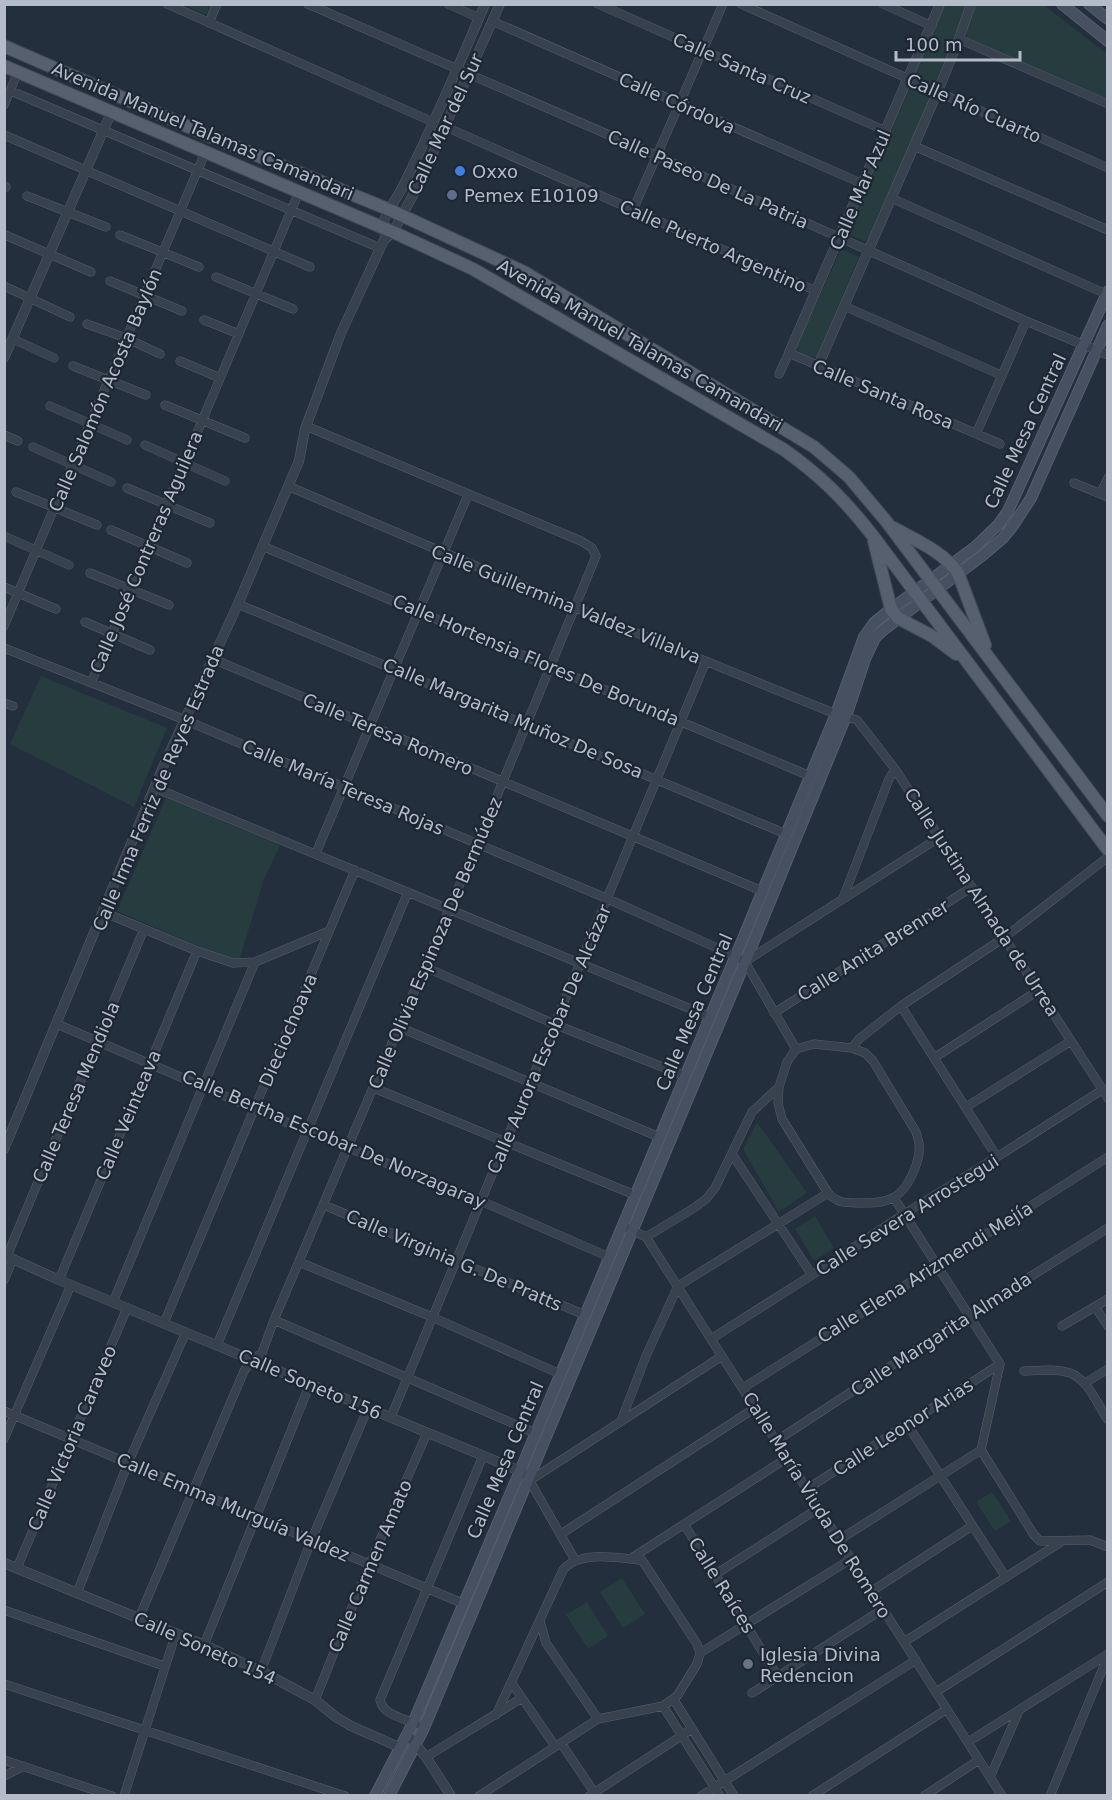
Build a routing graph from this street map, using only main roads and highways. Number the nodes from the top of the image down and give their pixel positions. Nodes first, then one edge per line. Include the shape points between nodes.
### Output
1 (1062, 4) edge
2 (1089, 4) edge
3 (1107, 18) edge
4 (1107, 41) edge
5 (4, 46) edge
6 (4, 66) edge
7 (1107, 292) edge
8 (1107, 325) edge
9 (1008, 511) junction
10 (1019, 518) junction
11 (888, 524) junction
12 (873, 536) junction
13 (955, 569) junction
14 (934, 584) junction
15 (918, 596) junction
16 (894, 614) junction
17 (991, 659) junction
18 (975, 670) junction
19 (841, 715) junction
20 (1107, 816) edge
21 (1107, 850) edge
22 (740, 959) junction
23 (627, 1228) junction
24 (526, 1476) junction
25 (375, 1796) edge
26 (388, 1796) edge

1 - 4 main road
2 - 3 main road
5 - 11 main road, Avenida Manuel Talamas Camandari via 390,210 524,273 787,429 833,462
6 - 12 main road, Avenida Manuel Talamas Camandari via 299,192 385,237 473,269 783,449 828,483
7 - 9 main road, Calle Mesa Central
8 - 10 main road, Calle Mesa Central
9 - 10 main road
9 - 13 main road, Calle Mesa Central
10 - 13 main road, Calle Mesa Central via 1003,538
11 - 13 main road via 922,542
11 - 14 main road, Avenida Manuel Talamas Camandari
12 - 15 main road, Avenida Manuel Talamas Camandari
12 - 16 main road
13 - 14 main road, Calle Mesa Central
13 - 17 main road
14 - 15 main road, Calle Mesa Central
14 - 17 main road, Avenida Manuel Talamas Camandari
15 - 16 main road, Calle Mesa Central
15 - 18 main road, Avenida Manuel Talamas Camandari
16 - 18 main road via 944,643
16 - 19 main road, Calle Mesa Central via 871,646
17 - 20 main road, Avenida Manuel Talamas Camandari
18 - 21 main road, Avenida Manuel Talamas Camandari
19 - 22 main road, Calle Mesa Central
19 - 22 main road, Calle Mesa Central via 810,776 762,891
22 - 23 main road, Calle Mesa Central
22 - 23 main road, Calle Mesa Central via 710,1017 659,1137 635,1195
23 - 24 main road, Calle Mesa Central
23 - 24 main road, Calle Mesa Central via 609,1257 560,1374 536,1433
24 - 25 main road, Calle Mesa Central via 462,1603 413,1723
24 - 26 main road, Calle Mesa Central via 424,1728

